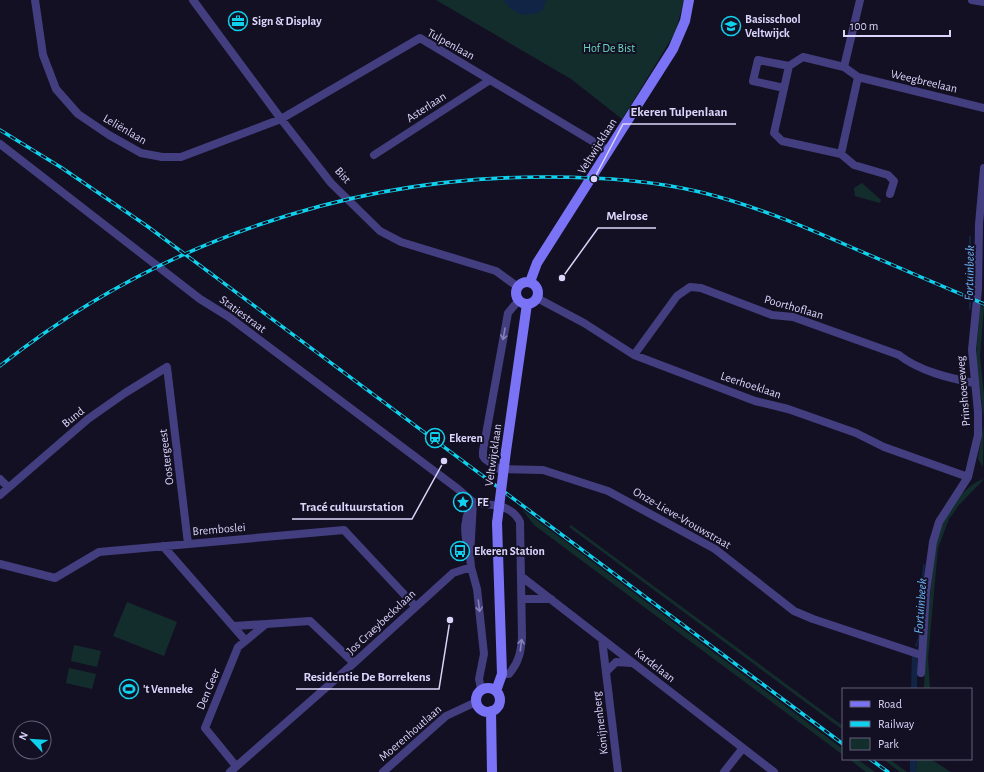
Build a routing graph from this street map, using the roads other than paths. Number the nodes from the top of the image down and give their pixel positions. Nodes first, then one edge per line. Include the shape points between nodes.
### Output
1 (35, 0) edge
2 (193, 0) edge
3 (689, 0) edge
4 (860, 0) edge
5 (972, 0) edge
6 (984, 2) edge
7 (789, 66) junction
8 (844, 67) junction
9 (858, 77) junction
10 (490, 80) junction
11 (784, 88) junction
12 (984, 108) edge
13 (281, 119) junction
14 (0, 144) edge
15 (609, 151) junction
16 (841, 154) junction
17 (374, 155) dead end
18 (984, 168) edge
19 (890, 194) dead end
20 (981, 225) edge
21 (530, 282) junction
22 (518, 287) junction
23 (537, 298) junction
24 (523, 302) junction
25 (634, 356) junction
26 (167, 367) joint
27 (974, 383) junction
28 (485, 459) joint
29 (968, 477) junction
30 (0, 479) edge
31 (8, 487) junction
32 (0, 494) edge
33 (473, 502) junction
34 (188, 544) junction
35 (163, 546) junction
36 (0, 564) edge
37 (471, 567) junction
38 (522, 577) junction
39 (523, 599) junction
40 (551, 599) junction
41 (415, 606) junction
42 (266, 624) junction
43 (234, 626) junction
44 (602, 638) junction
45 (245, 640) junction
46 (921, 655) junction
47 (502, 659) junction
48 (632, 663) junction
49 (354, 664) junction
50 (606, 672) junction
51 (921, 673) dead end
52 (502, 674) junction
53 (489, 689) junction
54 (476, 702) junction
55 (491, 711) junction
56 (743, 748) junction
57 (233, 769) edge
58 (383, 772) edge
59 (492, 772) edge
60 (618, 772) edge
61 (724, 772) edge
62 (774, 772) edge

1 - 13 street, Leliënlaan via 43,55 56,89 78,114 141,153 181,157
2 - 13 street, Bist
3 - 15 street, Veltwijcklaan via 685,21 673,49
4 - 8 street
5 - 6 street
7 - 8 street, Weegbreelaan via 802,57
7 - 11 street
7 - 11 street via 758,60 753,82
8 - 9 street, Weegbreelaan
9 - 12 street, Weegbreelaan
9 - 16 street
10 - 13 street, Tulpenlaan via 420,38
10 - 15 street, Tulpenlaan
10 - 17 street, Asterlaan
11 - 16 street via 774,133 782,141
13 - 22 street, Bist via 331,183 380,231 401,242 496,271
14 - 33 street, Statiestraat via 200,299 229,317
15 - 21 street, Veltwijcklaan via 537,263
16 - 19 street via 854,165 888,175 894,181
18 - 20 street, Prinshoeveweg
20 - 27 street, Prinshoeveweg via 978,289 972,335
21 - 22 street via 523,282
21 - 23 street via 536,285
22 - 24 street via 516,293
23 - 24 street, Veltwijcklaan via 533,302
23 - 25 street, Leerhoeklaan via 584,323
24 -> 28 street, Veltwijcklaan via 508,313 483,451
24 - 47 street, Veltwijcklaan, bridge via 496,523
25 - 27 street, Poorthoflaan via 677,296 690,287 701,288 772,315 793,317 899,355 910,364
25 - 29 street, Leerhoeklaan via 755,401 788,409 856,433 884,447
26 - 31 street, Bund via 88,419
26 - 34 street, Oostergeest
27 - 29 street, Prinshoeveweg via 978,435
28 - 46 street, Onze-Lieve-Vrouwstraat via 499,469 544,470 608,491 715,549 794,611 813,620
29 - 46 street, Prinshoeveweg via 944,512 934,537
30 - 31 street
31 - 32 street, Bund
33 - 37 street, Veltwijcklaan via 467,512 464,528
33 - 38 street via 504,507 517,517 521,528
34 - 35 street, Bremboslei
34 - 41 street, Bremboslei via 344,530
35 - 36 street, Bremboslei via 99,552 54,578
35 - 43 street
37 - 41 street, Jos Craeybeckxlaan via 453,573
37 -> 53 street, Veltwijcklaan via 477,589 484,654 479,679
38 - 39 street
38 - 40 street, Kardelaan
39 - 40 street
52 -> 39 street via 509,674 520,655
40 - 44 street, Kardelaan
41 - 49 street, Jos Craeybeckxlaan
42 - 43 street
42 - 45 street, Den Geer
42 - 49 street via 310,621
43 - 45 street
44 - 48 street, Kardelaan
44 - 50 street, Konijnenberg
45 - 57 street, Den Geer via 238,648 205,728
46 - 51 street, Prinshoeveweg
47 - 52 street, Veltwijcklaan
47 - 53 street, Veltwijcklaan
48 - 50 street via 616,662
48 - 56 street, Kardelaan
49 - 57 street, Jos Craeybeckxlaan
50 - 60 street, Konijnenberg
52 - 53 street, Veltwijcklaan
53 - 54 street, Veltwijcklaan via 476,696
53 - 55 street, Veltwijcklaan via 500,696 498,706
54 - 55 street via 481,710
54 - 58 street, Moerenhoutlaan via 446,716
55 - 59 street, Veltwijcklaan
56 - 61 street
56 - 62 street, Kardelaan

